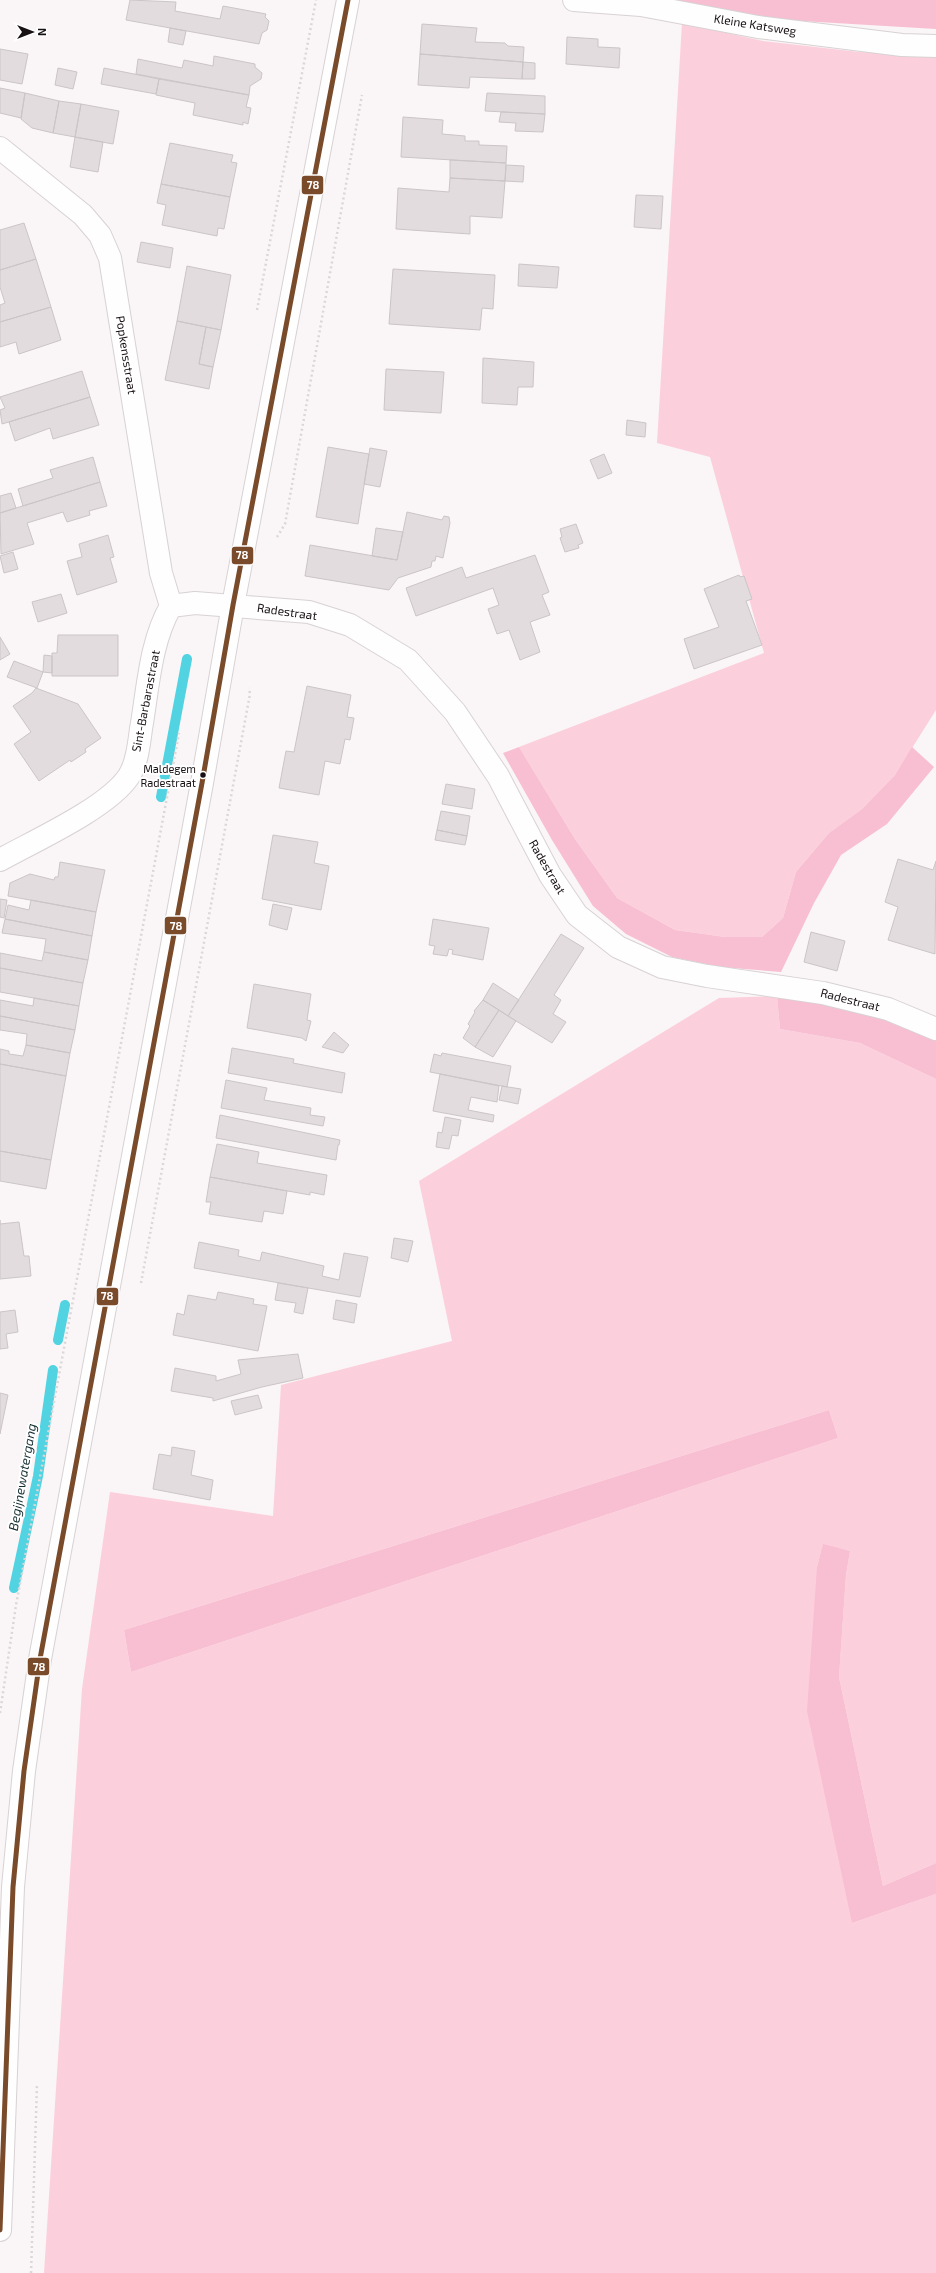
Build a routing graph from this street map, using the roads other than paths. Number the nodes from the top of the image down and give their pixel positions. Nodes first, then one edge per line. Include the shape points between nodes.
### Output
1 (348, 0) edge
2 (574, 0) edge
3 (936, 46) edge
4 (0, 148) edge
5 (233, 605) junction
6 (171, 606) junction
7 (0, 860) edge
8 (936, 1029) edge
9 (0, 2230) edge

1 - 5 street
2 - 3 street, Kleine Katsweg via 641,5 758,28 902,45
4 - 6 street, Popkensstraat via 83,215 100,235 110,258 161,573
5 - 6 street via 195,603
5 - 8 street, Radestraat via 309,612 350,625 408,660 455,712 481,750 498,776 550,875 577,915 618,947 662,967 823,993 888,1009
5 - 9 street via 42,1651 26,1756 13,1887
6 - 7 street, Sint-Barbarastraat via 163,621 153,661 137,752 129,775 102,803

